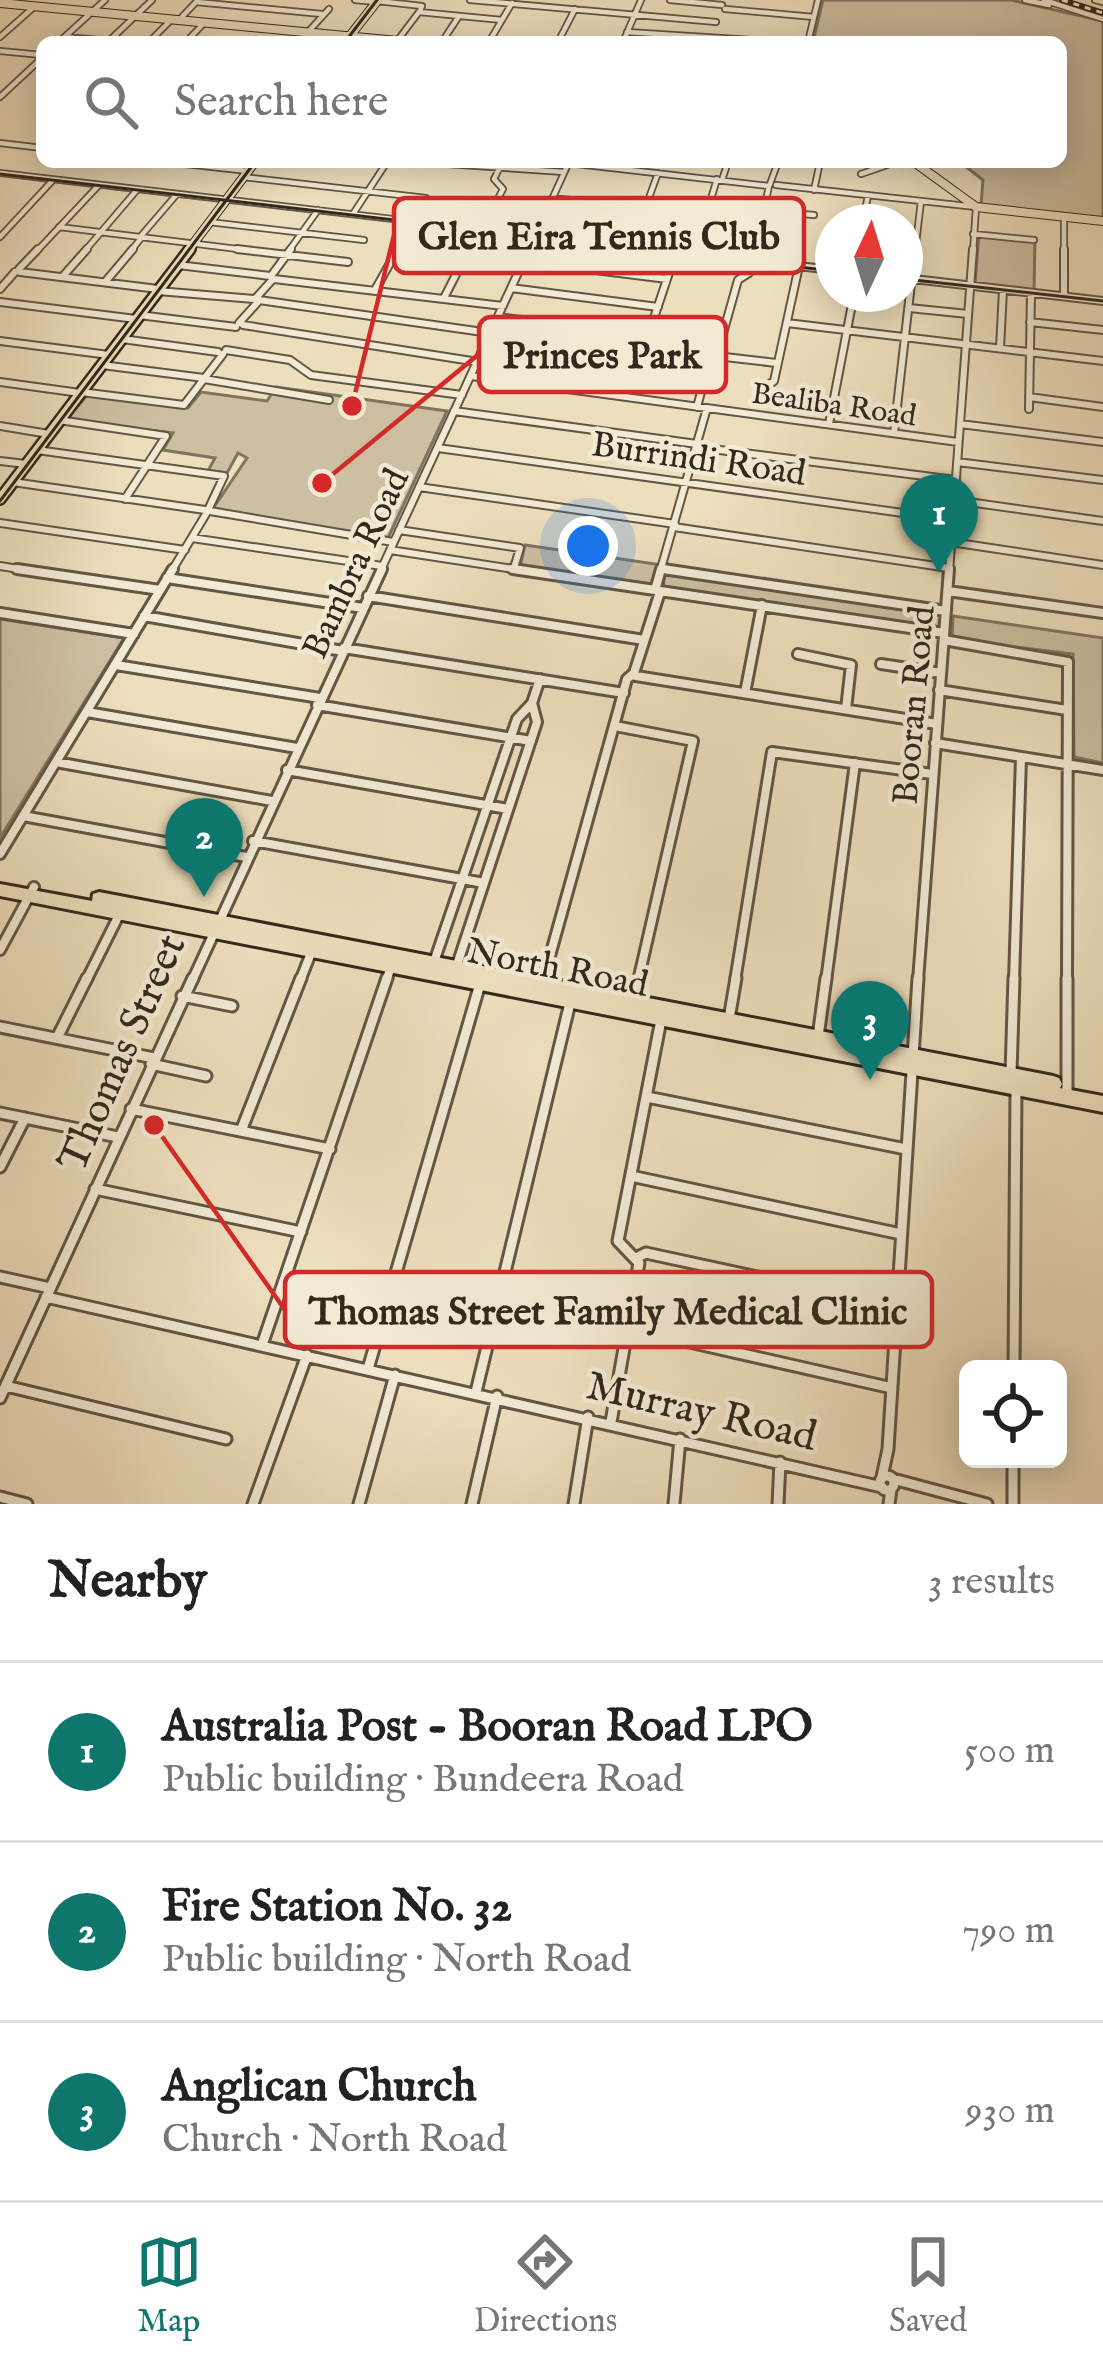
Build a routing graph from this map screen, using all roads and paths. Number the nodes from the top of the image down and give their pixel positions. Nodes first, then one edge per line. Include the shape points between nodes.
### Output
1 (105, 0) edge
2 (152, 0) edge
3 (268, 0) edge
4 (315, 0) edge
5 (355, 0) edge
6 (470, 0) edge
7 (641, 0) edge
8 (670, 0) edge
9 (818, 0) edge
10 (1024, 0) edge
11 (197, 1) edge
12 (377, 1) edge
13 (1044, 1) edge
14 (512, 4) junction
15 (2, 5) edge
16 (35, 6) junction
17 (261, 8) junction
18 (329, 8) dead end
19 (574, 9) junction
20 (92, 11) junction
21 (305, 12) junction
22 (419, 12) junction
23 (322, 14) junction
24 (635, 14) junction
25 (136, 16) junction
26 (459, 16) junction
27 (814, 17) junction
28 (1103, 19) edge
29 (175, 20) junction
30 (502, 20) junction
31 (205, 22) junction
32 (716, 22) dead end
33 (280, 30) junction
34 (308, 32) junction
35 (627, 32) junction
36 (65, 36) edge
37 (116, 36) edge
38 (156, 36) edge
39 (192, 36) edge
40 (275, 36) edge
41 (331, 36) edge
42 (350, 36) edge
43 (401, 36) edge
44 (446, 36) edge
45 (493, 36) edge
46 (561, 36) edge
47 (625, 36) edge
48 (689, 36) edge
49 (809, 36) edge
50 (0, 37) edge
51 (0, 51) edge
52 (36, 56) edge
53 (36, 63) edge
54 (0, 80) edge
55 (17, 82) junction
56 (2, 92) edge
57 (0, 143) edge
58 (36, 147) edge
59 (382, 168) edge
60 (500, 168) edge
61 (566, 168) edge
62 (632, 168) edge
63 (670, 168) edge
64 (725, 168) edge
65 (776, 168) edge
66 (819, 168) edge
67 (878, 168) edge
68 (922, 168) edge
69 (249, 170) edge
70 (0, 173) edge
71 (658, 173) junction
72 (668, 174) junction
73 (861, 174) dead end
74 (11, 175) junction
75 (53, 179) junction
76 (720, 180) junction
77 (97, 185) junction
78 (772, 185) junction
79 (0, 186) edge
80 (814, 190) junction
81 (135, 191) junction
82 (368, 191) junction
83 (174, 195) junction
84 (868, 195) junction
85 (552, 198) junction
86 (226, 200) junction
87 (921, 201) junction
88 (866, 204) edge
89 (920, 204) edge
90 (976, 207) junction
91 (645, 208) junction
92 (765, 211) junction
93 (315, 212) junction
94 (353, 214) junction
95 (814, 215) dead end
96 (1064, 217) junction
97 (414, 221) junction
98 (1103, 221) edge
99 (209, 222) junction
100 (59, 227) junction
101 (480, 229) junction
102 (100, 232) junction
103 (302, 232) junction
104 (974, 233) junction
105 (142, 236) junction
106 (535, 236) junction
107 (0, 238) edge
108 (364, 240) dead end
109 (1034, 240) dead end
110 (193, 243) junction
111 (631, 247) junction
112 (676, 252) junction
113 (287, 254) junction
114 (694, 254) junction
115 (524, 261) junction
116 (753, 261) junction
117 (348, 262) dead end
118 (176, 265) junction
119 (800, 266) junction
120 (815, 268) edge
121 (20, 271) junction
122 (63, 276) junction
123 (272, 277) junction
124 (668, 279) junction
125 (923, 281) edge
126 (105, 282) junction
127 (970, 286) junction
128 (158, 288) junction
129 (511, 288) junction
130 (0, 290) edge
131 (375, 290) junction
132 (1003, 290) junction
133 (1030, 292) junction
134 (1064, 296) junction
135 (444, 298) junction
136 (256, 301) junction
137 (1103, 301) edge
138 (0, 302) edge
139 (503, 305) junction
140 (658, 307) junction
141 (923, 309) edge
142 (851, 312) edge
143 (908, 312) edge
144 (968, 314) junction
145 (138, 315) junction
146 (498, 317) junction
147 (1030, 322) junction
148 (787, 323) junction
149 (241, 325) junction
150 (848, 330) junction
151 (1103, 330) edge
152 (491, 332) junction
153 (648, 336) junction
154 (905, 337) junction
155 (120, 339) junction
156 (0, 340) edge
157 (702, 343) junction
158 (965, 344) junction
159 (723, 346) junction
160 (1000, 348) junction
161 (220, 352) junction
162 (1030, 352) junction
163 (550, 355) dead end
164 (478, 361) junction
165 (1103, 361) edge
166 (103, 362) junction
167 (608, 362) junction
168 (776, 363) junction
169 (671, 370) dead end
170 (471, 377) junction
171 (204, 378) junction
172 (0, 382) edge
173 (765, 387) dead end
174 (80, 392) junction
175 (597, 393) junction
176 (462, 394) junction
177 (1029, 397) junction
178 (329, 400) dead end
179 (1103, 406) edge
180 (702, 407) junction
181 (1029, 409) dead end
182 (454, 411) junction
183 (59, 420) junction
184 (960, 423) junction
185 (829, 424) junction
186 (0, 426) edge
187 (50, 433) junction
188 (894, 433) junction
189 (958, 442) junction
190 (1103, 442) edge
191 (696, 446) junction
192 (438, 448) junction
193 (37, 449) junction
194 (0, 461) edge
195 (957, 461) junction
196 (26, 464) junction
197 (148, 465) junction
198 (956, 480) junction
199 (1103, 480) edge
200 (13, 482) junction
201 (687, 483) junction
202 (419, 487) junction
203 (0, 499) edge
204 (125, 499) junction
205 (954, 501) junction
206 (207, 512) junction
207 (953, 520) junction
208 (1103, 521) edge
209 (0, 523) edge
210 (675, 525) junction
211 (399, 530) junction
212 (192, 538) junction
213 (951, 543) junction
214 (392, 546) junction
215 (184, 550) junction
216 (1103, 565) edge
217 (0, 566) edge
218 (382, 566) junction
219 (950, 567) junction
220 (514, 568) junction
221 (664, 568) junction
222 (167, 578) junction
223 (160, 590) junction
224 (658, 590) junction
225 (948, 590) junction
226 (368, 597) junction
227 (763, 605) junction
228 (362, 608) junction
229 (946, 610) junction
230 (1103, 613) edge
231 (0, 614) edge
232 (144, 616) junction
233 (134, 634) junction
234 (944, 634) junction
235 (644, 640) junction
236 (343, 649) junction
237 (798, 654) dead end
238 (116, 664) junction
239 (881, 664) dead end
240 (940, 673) junction
241 (634, 676) junction
242 (540, 679) junction
243 (939, 690) junction
244 (745, 693) junction
245 (319, 702) junction
246 (532, 703) junction
247 (846, 709) junction
248 (1067, 710) junction
249 (87, 712) junction
250 (937, 723) junction
251 (615, 726) junction
252 (511, 738) junction
253 (531, 741) junction
254 (935, 743) junction
255 (297, 748) junction
256 (1021, 757) junction
257 (1067, 761) junction
258 (56, 762) junction
259 (853, 763) junction
260 (286, 770) junction
261 (1103, 770) edge
262 (932, 775) junction
263 (272, 800) junction
264 (488, 805) junction
265 (508, 809) junction
266 (23, 816) junction
267 (253, 841) junction
268 (0, 854) edge
269 (246, 857) junction
270 (463, 879) junction
271 (0, 880) edge
272 (484, 883) junction
273 (0, 890) edge
274 (32, 891) junction
275 (122, 908) junction
276 (214, 925) junction
277 (314, 945) junction
278 (0, 950) edge
279 (434, 963) junction
280 (392, 967) junction
281 (456, 968) junction
282 (480, 984) junction
283 (542, 990) junction
284 (182, 996) junction
285 (570, 1002) junction
286 (633, 1003) junction
287 (232, 1006) dead end
288 (727, 1015) junction
289 (661, 1019) junction
290 (0, 1027) edge
291 (820, 1037) junction
292 (57, 1038) junction
293 (153, 1061) junction
294 (912, 1062) junction
295 (206, 1076) dead end
296 (1013, 1082) junction
297 (1066, 1092) junction
298 (1103, 1094) edge
299 (647, 1097) junction
300 (1103, 1104) edge
301 (131, 1109) junction
302 (0, 1113) edge
303 (25, 1118) junction
304 (241, 1131) junction
305 (118, 1137) junction
306 (330, 1149) junction
307 (906, 1149) junction
308 (0, 1167) edge
309 (631, 1176) junction
310 (95, 1189) junction
311 (301, 1232) junction
312 (901, 1234) junction
313 (638, 1257) junction
314 (0, 1277) edge
315 (48, 1292) junction
316 (896, 1307) junction
317 (685, 1341) dead end
318 (262, 1345) junction
319 (304, 1355) junction
320 (1014, 1360) edge
321 (368, 1369) junction
322 (395, 1375) junction
323 (892, 1388) junction
324 (2, 1390) edge
325 (476, 1392) junction
326 (497, 1396) junction
327 (588, 1417) junction
328 (611, 1422) junction
329 (226, 1439) dead end
330 (680, 1439) junction
331 (780, 1462) junction
332 (1013, 1468) edge
333 (887, 1487) edge
334 (0, 1497) edge
335 (27, 1504) edge
336 (253, 1504) edge
337 (359, 1504) edge
338 (472, 1504) edge
339 (574, 1504) edge
340 (674, 1504) edge
341 (778, 1504) edge
342 (987, 1504) edge
343 (1013, 1504) edge

1 - 20 street
2 - 25 street
3 - 17 street
4 - 21 street
5 - 12 street
6 - 14 street
7 - 24 street
8 - 27 street
9 - 27 street
10 - 13 street
11 - 17 street
11 - 29 street
12 - 22 street via 420,5
12 - 42 main road
13 - 28 street
14 - 19 street
14 - 30 street
15 - 16 main road
16 - 20 main road
16 - 50 street
17 - 21 street
18 - 23 street
19 - 24 street
19 - 46 street
20 - 25 main road
20 - 36 street
21 - 23 street
22 - 26 street
22 - 43 street
23 - 34 street
24 - 32 street
24 - 35 street
25 - 29 main road
25 - 37 street
26 - 30 street
26 - 44 street
27 - 49 street
29 - 31 main road
29 - 38 street
30 - 45 street
31 - 33 main road
31 - 39 street
33 - 34 main road
33 - 40 street
34 - 41 main road
35 - 47 street
35 - 48 street
51 - 52 street
53 - 55 street
54 - 55 street
55 - 56 street
57 - 58 street
59 - 82 street
60 - 101 street via 494,179 503,189
61 - 85 street, Bambra Road
62 - 71 street
63 - 72 street
64 - 76 street
65 - 78 street
66 - 80 street
67 - 73 street
68 - 90 main road
69 - 82 street
69 - 86 main road
70 - 74 street
71 - 72 street
71 - 91 street
72 - 76 street
74 - 75 street
74 - 79 street
75 - 77 street
75 - 107 street
76 - 78 street
76 - 114 street
77 - 81 street
77 - 100 street
78 - 80 street
78 - 92 street
80 - 84 street
81 - 83 street
81 - 102 street
82 - 94 street
82 - 97 street via 426,198
83 - 86 street
83 - 105 street
84 - 87 street
84 - 88 street
85 - 91 street
85 - 106 street, Bambra Road
86 - 93 street
86 - 99 main road
87 - 89 street
87 - 90 street
90 - 96 main road
90 - 104 street, Booran Road
91 - 111 street
92 - 95 street
92 - 116 street
93 - 94 street
93 - 103 street
94 - 97 street
96 - 98 main road
96 - 134 street
97 - 101 street
97 - 131 street
99 - 103 street
99 - 110 main road
100 - 102 street
100 - 121 street
101 - 106 street
101 - 135 street
102 - 105 street
102 - 122 street
103 - 108 street
103 - 113 street
104 - 109 street
104 - 127 street, Booran Road
105 - 110 street
105 - 126 street
106 - 111 street
106 - 115 street, Bambra Road
110 - 113 street
110 - 118 main road
111 - 112 street
112 - 114 street
112 - 124 street
113 - 117 street
113 - 123 street
114 - 116 street
115 - 124 street
115 - 129 street, Bambra Road
116 - 119 street
116 - 159 street via 738,280
118 - 123 street
118 - 128 main road
119 - 120 street
119 - 148 street
121 - 122 street
121 - 130 street
122 - 126 street
123 - 131 street
123 - 136 street
124 - 140 street
125 - 127 street
126 - 128 street
127 - 132 street
127 - 144 street, Booran Road
128 - 136 street
128 - 145 main road
129 - 139 street, Bambra Road
129 - 140 street
131 - 135 street
132 - 133 street
132 - 160 street
133 - 134 street
133 - 147 street
134 - 137 street
135 - 139 street
136 - 149 street
136 - 152 street
138 - 145 street
139 - 146 street, Bambra Road
140 - 153 street
141 - 144 street
142 - 150 street
143 - 154 street
144 - 158 street, Booran Road
145 - 149 street
145 - 155 main road
146 - 152 street, Bambra Road
146 - 153 street
147 - 151 street
147 - 162 street
148 - 150 street
148 - 168 street
149 - 164 street
150 - 154 street
150 - 185 street
152 - 164 street, Bambra Road
153 - 157 street
154 - 158 street
154 - 188 street
155 - 161 street
155 - 166 main road
156 - 166 street
157 - 159 street
157 - 180 street
158 - 160 street
158 - 184 street, Booran Road
159 - 168 street via 725,357
160 - 162 street
161 - 171 street
161 - 176 street via 290,360 314,375
162 - 165 street
162 - 177 street
163 - 167 street
164 - 170 street, Bambra Road
166 - 171 street
166 - 174 main road
167 - 169 street
167 - 175 street
168 - 173 street via 774,383
170 - 175 street, Bealiba Road
170 - 176 street, Bambra Road
171 - 174 street via 185,405
171 - 178 street
172 - 174 street
174 - 183 main road
175 - 180 street, Bealiba Road
176 - 182 street, Bambra Road
177 - 179 street
177 - 181 street
180 - 185 street, Bealiba Road
180 - 191 street
182 - 191 street
182 - 192 street, Bambra Road
183 - 187 main road
183 - 197 street via 166,436
184 - 189 street, Booran Road
184 - 190 street
185 - 188 street, Bealiba Road
186 - 187 street
187 - 193 main road
188 - 189 street, Bealiba Road
189 - 195 street, Booran Road
191 - 198 street
191 - 201 street
192 - 201 street, Burrindi Road
192 - 202 street, Bambra Road
193 - 196 main road
193 - 197 street
194 - 196 street
195 - 198 street, Booran Road
195 - 199 street
196 - 200 main road
197 - 204 street
197 - 206 street via 226,477
198 - 205 street, Booran Road
200 - 203 main road
200 - 204 street
201 - 207 street, Burrindi Road
201 - 210 street
202 - 210 street
202 - 211 street, Bambra Road
204 - 206 street
205 - 207 street, Booran Road
205 - 208 street
206 - 212 street
206 - 214 street
207 - 213 street, Booran Road
209 - 215 street
210 - 219 street
210 - 221 street
211 - 214 street, Bambra Road
211 - 220 street via 520,548
212 - 215 street
212 - 218 street
213 - 216 street
213 - 219 street, Booran Road
214 - 218 street, Bambra Road
214 - 220 street
215 - 222 street
217 - 223 street
218 - 226 street, Bambra Road
219 - 225 street, Booran Road
220 - 224 street
221 - 224 street
221 - 229 street
222 - 223 street
222 - 228 street
223 - 232 street
224 - 227 street
224 - 235 street
225 - 229 street, Booran Road
225 - 230 street
226 - 228 street, Bambra Road
226 - 235 street
227 - 234 street
227 - 244 street
228 - 236 street, Bambra Road
229 - 234 street, Booran Road
231 - 233 street
232 - 233 street
232 - 236 street
233 - 238 street
234 - 240 street, Booran Road
234 - 248 street via 1065,659
235 - 241 street
236 - 242 street
236 - 245 street, Bambra Road
237 - 247 street via 851,665
238 - 245 street
238 - 249 street
239 - 240 street
240 - 243 street, Booran Road
241 - 242 street
241 - 244 street
241 - 251 street
242 - 246 street
243 - 248 street
243 - 250 street, Booran Road
244 - 247 street
245 - 252 street
245 - 255 street, Bambra Road
246 - 252 street
246 - 253 street
247 - 250 street
248 - 257 street
249 - 255 street
249 - 258 street
250 - 254 street, Booran Road
251 - 283 street
251 - 286 street via 692,740
252 - 253 street
252 - 264 street
253 - 265 street
254 - 256 street
254 - 262 street, Booran Road
255 - 260 street, Bambra Road
256 - 257 street
256 - 296 street
257 - 261 street
257 - 297 street
258 - 263 street
258 - 266 street
259 - 262 street
259 - 288 street via 774,751
259 - 291 street
260 - 263 street, Bambra Road
260 - 264 street
262 - 294 street, Booran Road
263 - 267 street, Bambra Road
264 - 265 street
264 - 270 street
265 - 272 street
266 - 268 street
266 - 269 street
267 - 269 street, Bambra Road
267 - 270 street
269 - 276 street, Bambra Road
270 - 272 street
270 - 279 street
271 - 274 highway, North Road
272 - 281 street
273 - 274 highway, North Road
274 - 275 highway, North Road
274 - 278 street
275 - 276 highway, North Road
275 - 292 street
276 - 277 highway, North Road
276 - 284 street, Thomas Street
277 - 279 highway, North Road
277 - 280 highway, North Road
277 - 304 street
279 - 281 highway, North Road
280 - 282 highway, North Road
280 - 306 street
281 - 283 highway, North Road
282 - 283 highway, North Road
282 - 321 street
283 - 285 highway, North Road
283 - 286 highway, North Road
284 - 287 street
284 - 293 street, Thomas Street
285 - 289 highway, North Road
285 - 325 street
286 - 288 highway, North Road
288 - 291 highway, North Road
289 - 291 highway, North Road
289 - 299 street
290 - 292 street
291 - 294 highway, North Road
292 - 293 street
293 - 295 street
293 - 301 street, Thomas Street
294 - 296 highway, North Road
294 - 307 street, Booran Road
296 - 297 highway, North Road
296 - 320 street
297 - 298 highway, North Road
297 - 300 highway, North Road
299 - 307 street
299 - 309 street
301 - 304 street
301 - 305 street, Thomas Street
302 - 303 street
303 - 305 street
303 - 308 street
304 - 306 street
305 - 310 street, Thomas Street
306 - 311 street
307 - 312 street, Booran Road
309 - 312 street
309 - 313 street via 618,1244
310 - 311 street
310 - 315 street, Thomas Street
311 - 318 street
312 - 316 street, Booran Road
313 - 316 street
313 - 328 street
314 - 315 street, Murray Road
315 - 318 street, Murray Road
315 - 324 street, Thomas Street
316 - 323 street, Booran Road
317 - 323 street
318 - 319 street, Murray Road
319 - 321 street, Murray Road
319 - 336 street
321 - 322 street, Murray Road
322 - 325 street, Murray Road
322 - 337 street
323 - 333 street, Booran Road
324 - 329 street
325 - 326 street, Murray Road
326 - 327 street, Murray Road
326 - 338 street
327 - 328 street, Murray Road
327 - 339 street
328 - 330 street, Murray Road
330 - 331 street, Murray Road
330 - 340 street
331 - 333 street, Murray Road
331 - 341 street
332 - 343 street
333 - 342 street, Murray Road
334 - 335 street

